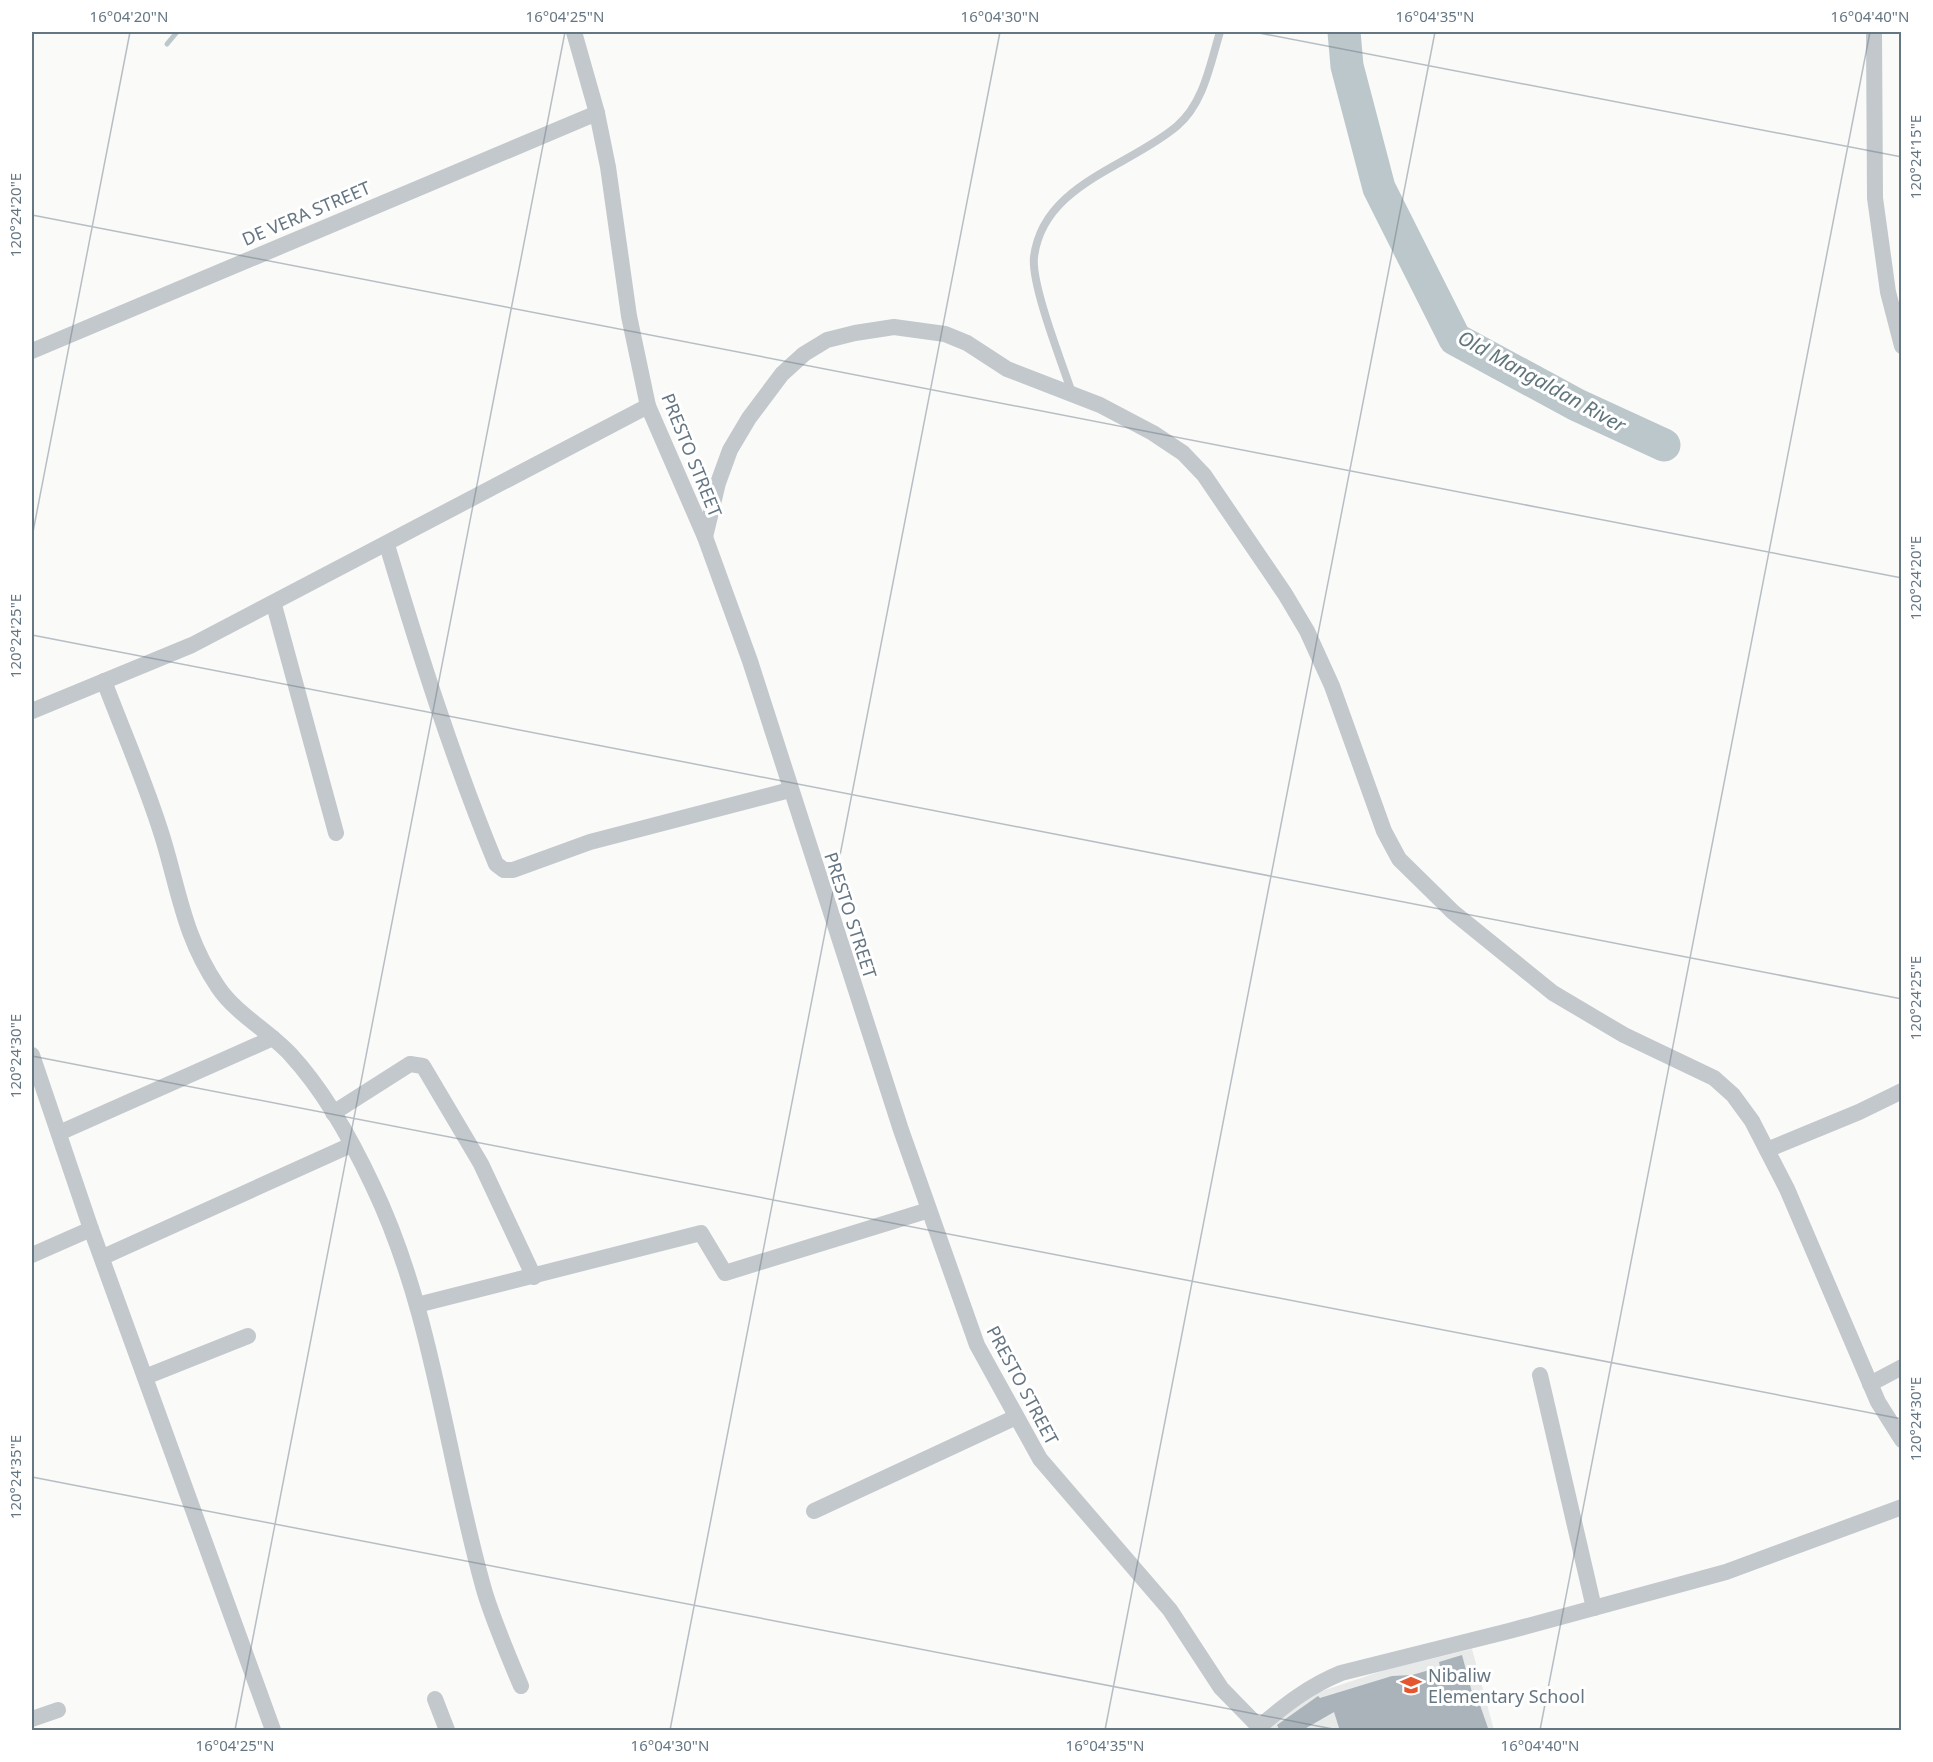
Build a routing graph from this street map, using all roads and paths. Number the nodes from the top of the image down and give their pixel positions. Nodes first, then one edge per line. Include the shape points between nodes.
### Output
1 (574, 32) edge
2 (1220, 32) edge
3 (1875, 32) edge
4 (597, 113) junction
5 (1902, 346) edge
6 (32, 351) edge
7 (1072, 394) junction
8 (648, 406) junction
9 (705, 537) junction
10 (387, 544) junction
11 (274, 605) junction
12 (104, 681) junction
13 (32, 711) edge
14 (790, 790) junction
15 (336, 833) dead end
16 (273, 1038) junction
17 (32, 1055) edge
18 (1902, 1091) edge
19 (333, 1113) junction
20 (59, 1133) junction
21 (351, 1145) junction
22 (1767, 1150) junction
23 (929, 1210) junction
24 (91, 1229) junction
25 (32, 1255) edge
26 (103, 1257) junction
27 (534, 1277) junction
28 (417, 1305) junction
29 (248, 1336) dead end
30 (1902, 1367) edge
31 (1540, 1375) dead end
32 (145, 1377) junction
33 (1870, 1384) junction
34 (1016, 1417) junction
35 (1902, 1440) edge
36 (1902, 1507) edge
37 (814, 1511) dead end
38 (1594, 1608) junction
39 (521, 1686) dead end
40 (435, 1699) dead end
41 (58, 1710) dead end
42 (32, 1719) edge
43 (1260, 1729) edge
44 (273, 1731) edge
45 (447, 1731) edge

1 - 4 street, PRESTO STREET
2 - 7 lane via 1199,97 1177,126 1066,197 1044,225 1034,258 1035,279
3 - 5 street via 1875,198 1888,292
4 - 6 street, DE VERA STREET
4 - 8 street, PRESTO STREET via 629,316
7 - 9 street via 1007,369 945,334 894,327 827,340 782,374 749,418 730,450
7 - 22 street via 1153,433 1183,453 1204,475 1306,631 1332,686 1384,831 1398,859 1453,912 1553,993 1624,1035 1714,1078 1733,1095
8 - 9 street, PRESTO STREET
8 - 10 street
9 - 14 street, PRESTO STREET via 750,661
10 - 11 street
10 - 14 street via 452,748 483,834 500,868 513,870 590,842
11 - 12 street via 183,650
11 - 15 street
12 - 13 street
12 - 16 street via 164,842 190,934 220,989
14 - 23 street, PRESTO STREET
16 - 19 street via 308,1075
16 - 20 street
17 - 20 street
18 - 22 street
19 - 21 street
19 - 27 street via 410,1064 423,1066 481,1164
20 - 24 street
21 - 26 street
21 - 28 street via 387,1219
22 - 33 street
23 - 27 street via 725,1273 702,1233
23 - 34 street, PRESTO STREET via 977,1345
24 - 25 street
24 - 26 street
26 - 32 street
27 - 28 street
28 - 39 street via 486,1593
29 - 32 street
30 - 33 street
31 - 38 street
32 - 44 street
33 - 35 street
34 - 37 street
34 - 43 street, PRESTO STREET via 1053,1476 1170,1610 1221,1688
36 - 38 street via 1726,1572
38 - 43 street via 1341,1673 1307,1689
40 - 45 street
41 - 42 street

